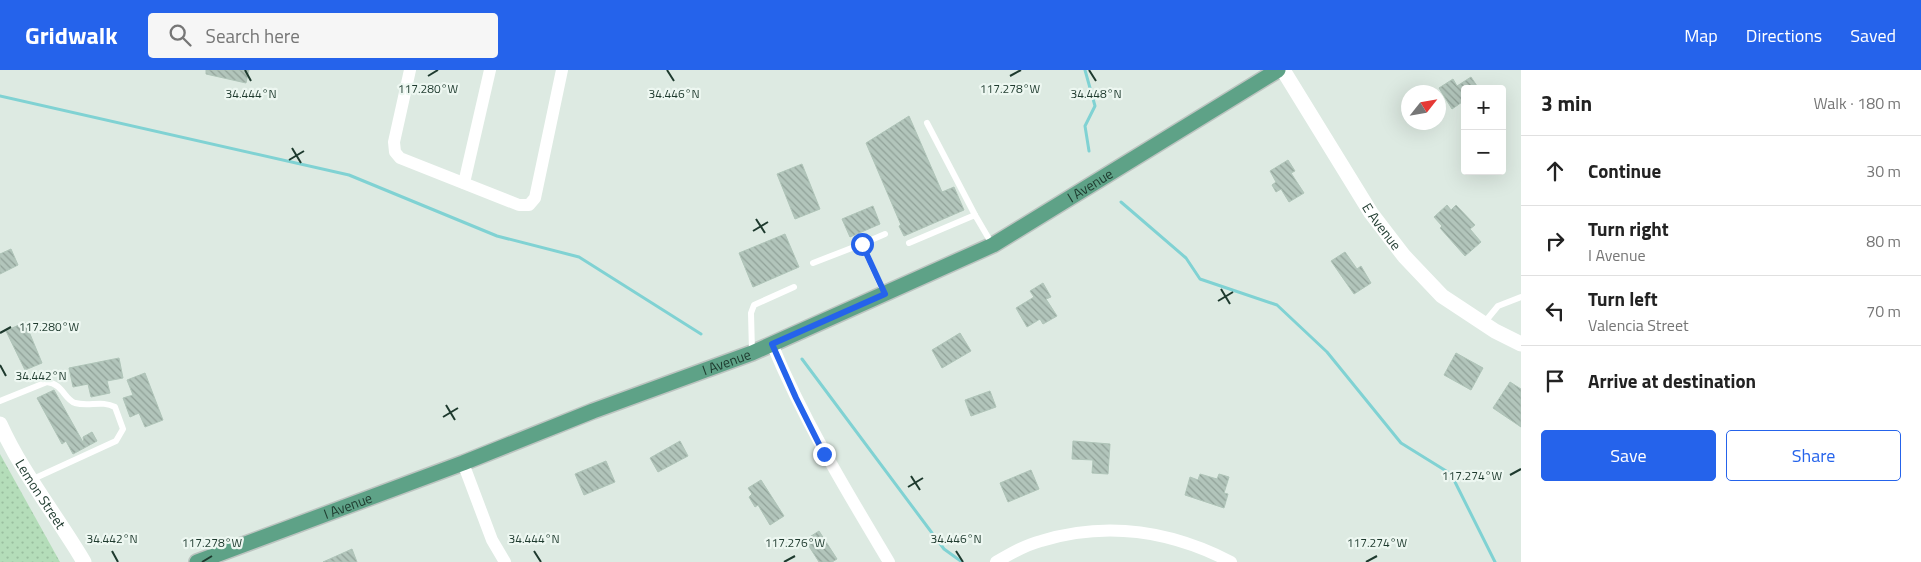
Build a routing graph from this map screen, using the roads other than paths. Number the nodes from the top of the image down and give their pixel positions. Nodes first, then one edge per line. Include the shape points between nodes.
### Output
1 (410, 70) edge
2 (490, 70) edge
3 (562, 70) edge
4 (1278, 70) edge
5 (1283, 70) edge
6 (927, 123) dead end
7 (464, 183) junction
8 (975, 215) junction
9 (885, 234) dead end
10 (909, 243) dead end
11 (862, 244) junction
12 (993, 245) junction
13 (813, 263) dead end
14 (794, 288) dead end
15 (885, 294) junction
16 (1521, 297) edge
17 (1484, 323) junction
18 (772, 344) junction
19 (1521, 344) edge
20 (752, 353) junction
21 (0, 401) edge
22 (0, 424) edge
23 (463, 463) junction
24 (31, 480) junction
25 (84, 562) edge
26 (197, 562) edge
27 (505, 562) edge
28 (889, 562) edge
29 (996, 562) edge
30 (1231, 562) edge

1 - 7 street via 394,142 395,152 400,158
2 - 7 street
3 - 7 street via 535,198 529,205 519,205
4 - 12 main road, I Avenue
5 - 17 street, E Avenue via 1371,212 1404,256 1442,296
6 - 8 lane
8 - 10 lane
8 - 12 lane
9 - 11 lane
11 - 13 lane
11 - 15 lane
12 - 15 main road, I Avenue
14 - 20 lane via 754,305 751,313
15 - 18 main road, I Avenue
16 - 17 lane via 1498,306
17 - 19 street, E Avenue
18 - 20 main road, I Avenue
18 - 28 street via 824,454
20 - 23 main road, I Avenue
21 - 24 lane via 47,382 55,383 73,403 107,403 115,407 123,429 116,440
22 - 24 street, Lemon Street
23 - 26 main road, I Avenue
23 - 27 street via 492,540
24 - 25 street, Lemon Street
29 - 30 street via 1040,541 1098,531 1145,532 1178,539

